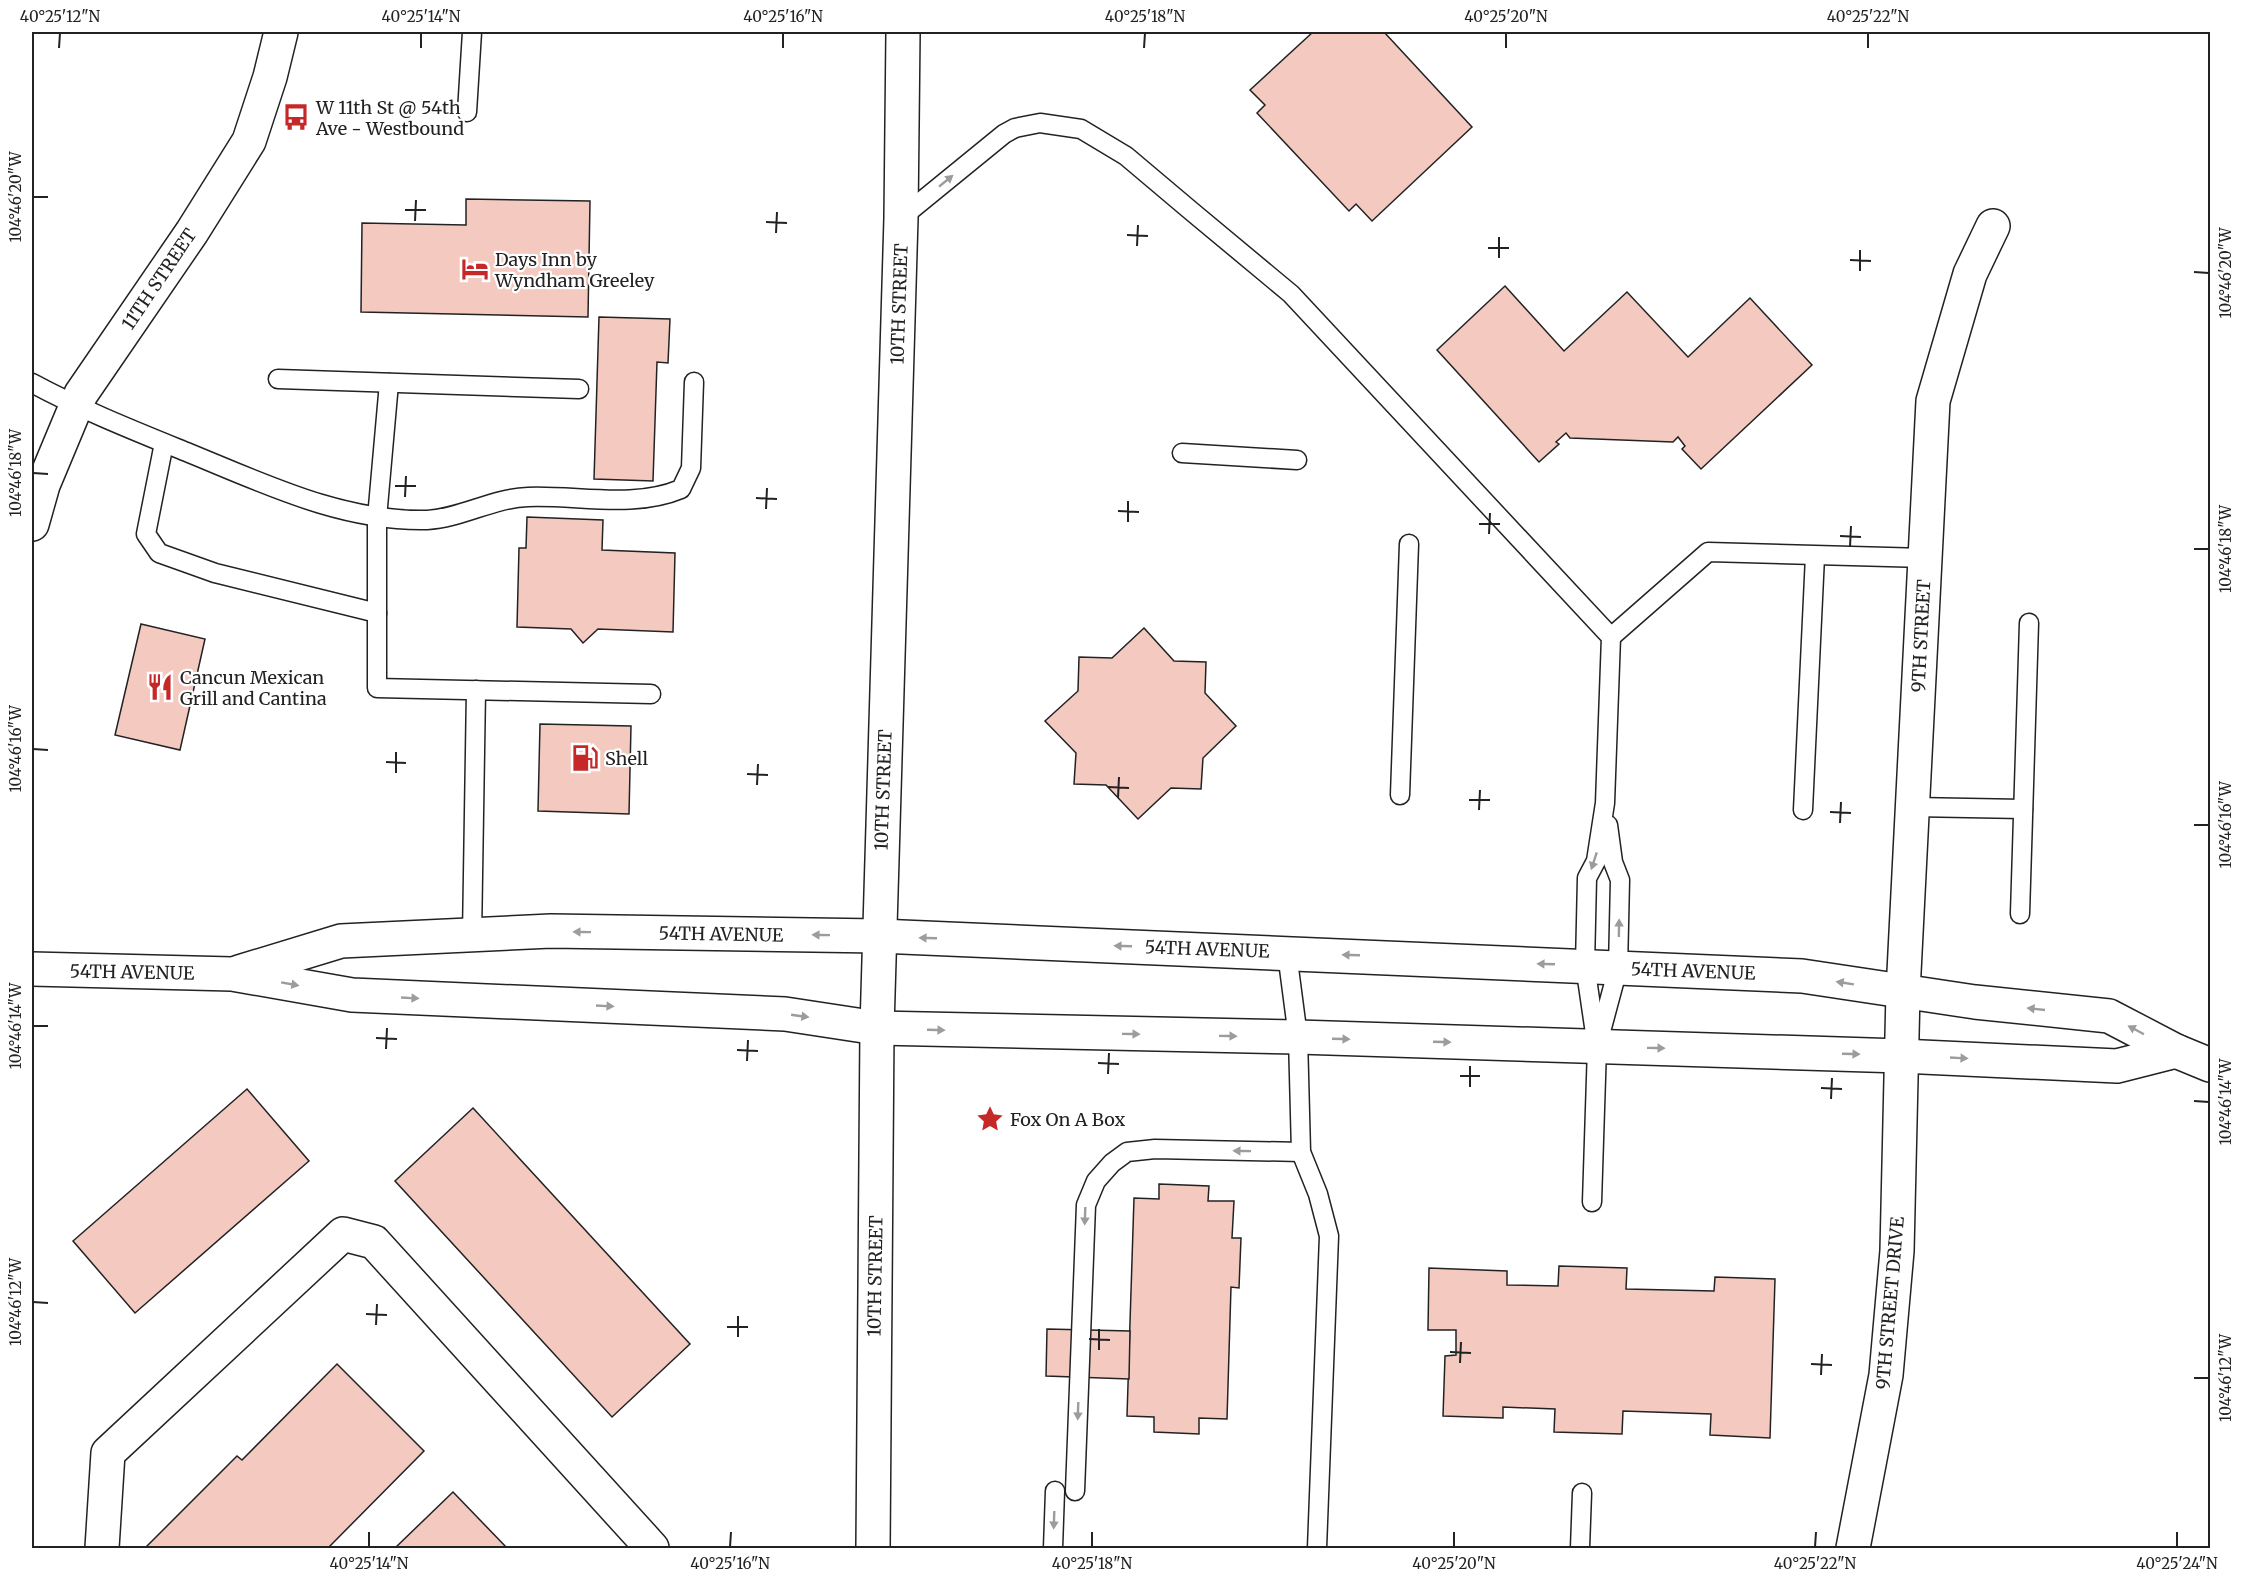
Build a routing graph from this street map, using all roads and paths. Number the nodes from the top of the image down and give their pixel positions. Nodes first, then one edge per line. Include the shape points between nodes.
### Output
1 (281, 32) edge
2 (472, 32) edge
3 (903, 32) edge
4 (467, 112) dead end
5 (901, 218) junction
6 (1993, 226) dead end
7 (278, 379) dead end
8 (694, 382) dead end
9 (32, 383) edge
10 (389, 383) junction
11 (579, 390) dead end
12 (75, 406) junction
13 (164, 443) junction
14 (1182, 453) dead end
15 (1297, 460) dead end
16 (377, 518) junction
17 (32, 524) edge
18 (1409, 544) dead end
19 (1815, 556) junction
20 (1925, 558) junction
21 (377, 613) junction
22 (2029, 623) dead end
23 (1611, 638) junction
24 (476, 690) junction
25 (651, 694) dead end
26 (1400, 795) dead end
27 (1605, 803) junction
28 (1913, 807) junction
29 (2023, 809) junction
30 (1803, 810) dead end
31 (2020, 914) dead end
32 (879, 936) junction
33 (472, 937) junction
34 (1287, 952) junction
35 (1585, 965) junction
36 (1618, 968) junction
37 (32, 969) edge
38 (232, 974) junction
39 (1903, 992) junction
40 (877, 1028) junction
41 (1298, 1037) junction
42 (1597, 1047) junction
43 (2176, 1051) junction
44 (1901, 1056) junction
45 (2211, 1065) edge
46 (1300, 1152) junction
47 (1592, 1202) dead end
48 (1055, 1491) dead end
49 (1074, 1491) dead end
50 (1582, 1493) dead end
51 (102, 1548) edge
52 (652, 1548) edge
53 (873, 1548) edge
54 (1053, 1548) edge
55 (1317, 1548) edge
56 (1580, 1548) edge
57 (1853, 1548) edge

1 - 12 street, 11TH STREET via 249,141
2 - 4 lane
3 - 5 street, 10TH STREET
5 -> 23 lane via 1015,128 1040,123 1081,129 1126,156 1292,294
5 - 32 street, 10TH STREET
6 - 20 street, 9TH STREET via 1970,274 1934,401
7 - 10 lane
8 - 16 lane via 691,468 681,489 644,499 505,499 429,520
9 - 12 lane
10 - 11 lane
10 - 16 lane
12 - 13 lane
12 - 17 street, 11TH STREET via 43,485
13 - 16 lane via 296,497
13 - 21 lane via 146,534 159,553 215,573
14 - 15 lane
16 - 21 lane
18 - 26 lane
19 - 20 lane
19 - 23 lane via 1708,552
19 - 30 lane
20 - 28 street, 9TH STREET
21 - 24 lane via 377,688
22 - 29 lane
23 - 27 lane
24 - 25 lane
24 - 33 lane
27 -> 35 lane via 1596,861 1587,878
36 -> 27 lane via 1620,880 1613,862
28 - 29 lane
28 - 39 street, 9TH STREET
29 - 31 lane
32 -> 33 street, 54TH AVENUE via 550,931
34 -> 32 street, 54TH AVENUE
32 - 40 street, 10TH STREET
33 - 38 street, 54TH AVENUE via 341,941
35 -> 34 street, 54TH AVENUE
34 - 41 lane
35 - 36 street, 54TH AVENUE
35 - 42 lane
39 -> 36 street, 54TH AVENUE via 1802,976
36 - 42 lane
37 - 38 street, 54TH AVENUE
38 -> 40 street, 54TH AVENUE via 352,995 784,1014
43 -> 39 street, 54TH AVENUE via 2109,1016
39 - 44 street, 9TH STREET
40 -> 41 street, 54TH AVENUE
40 - 53 street, 10TH STREET
41 -> 42 street, 54TH AVENUE
41 - 46 lane
42 -> 44 street, 54TH AVENUE
42 - 47 lane
44 -> 43 street, 54TH AVENUE via 2117,1066
43 - 45 street, 54TH AVENUE
44 - 57 street, 9TH STREET DRIVE via 1897,1251 1886,1376
46 -> 49 lane via 1127,1152 1096,1181 1086,1205
46 - 55 lane via 1318,1194 1329,1236
48 -> 54 lane
50 - 56 lane
51 - 52 street via 108,1453 343,1234 374,1242

